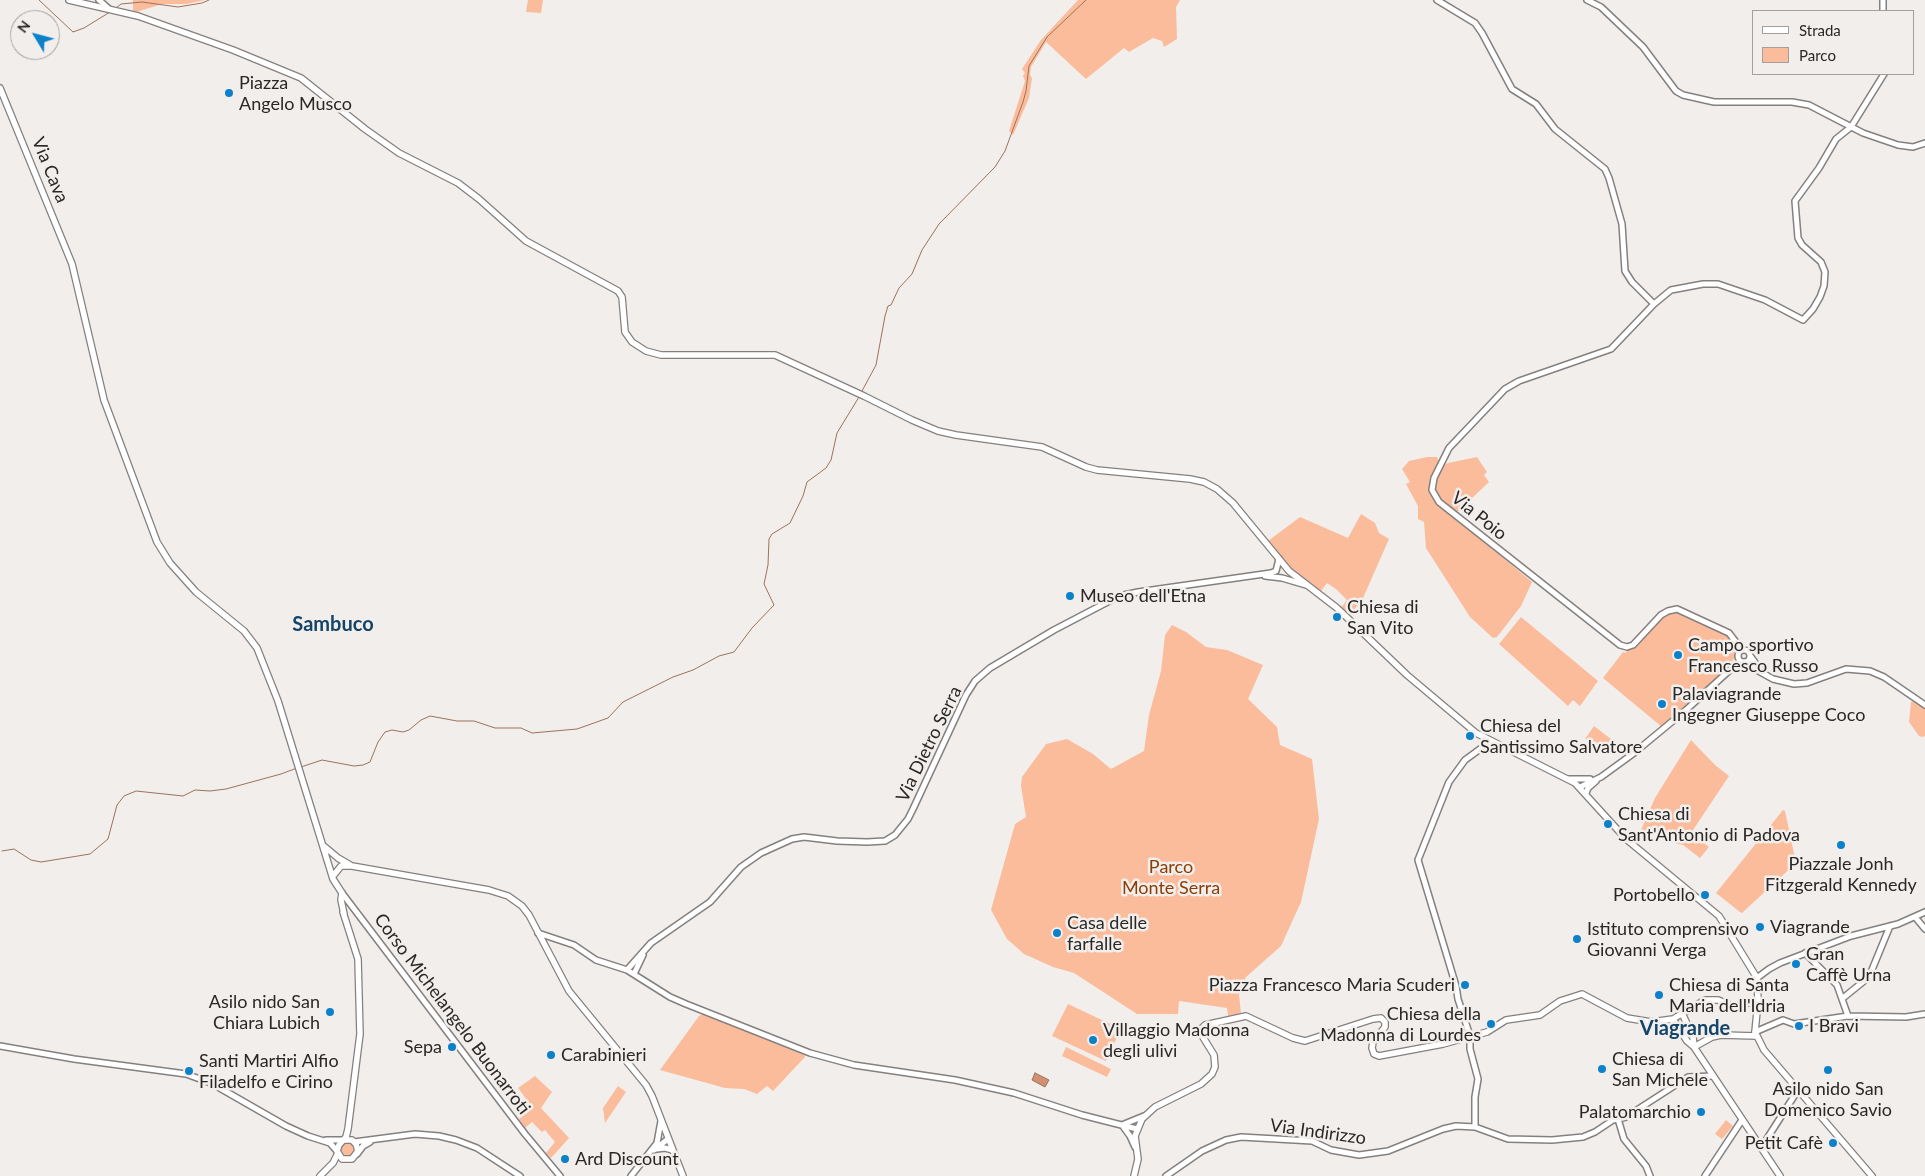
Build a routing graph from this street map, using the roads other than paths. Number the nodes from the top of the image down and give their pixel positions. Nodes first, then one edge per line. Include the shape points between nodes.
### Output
1 (69, 0) edge
2 (93, 0) edge
3 (1437, 0) edge
4 (1587, 0) edge
5 (97, 2) edge
6 (87, 4) junction
7 (1883, 75) edge
8 (0, 88) edge
9 (1858, 116) junction
10 (1843, 122) junction
11 (1851, 127) junction
12 (1925, 143) edge
13 (1654, 304) junction
14 (1279, 559) junction
15 (1289, 570) junction
16 (1276, 571) junction
17 (1260, 576) junction
18 (1282, 578) junction
19 (1311, 587) junction
20 (1740, 654) junction
21 (1751, 657) junction
22 (1743, 663) junction
23 (1724, 674) junction
24 (1767, 676) junction
25 (1925, 705) edge
26 (1491, 741) junction
27 (299, 768) joint
28 (1601, 777) junction
29 (1568, 779) junction
30 (1580, 786) junction
31 (1586, 793) junction
32 (323, 844) junction
33 (329, 864) junction
34 (350, 865) junction
35 (341, 866) junction
36 (333, 878) junction
37 (342, 893) junction
38 (349, 902) junction
39 (344, 911) junction
40 (1925, 912) edge
41 (1915, 917) junction
42 (1890, 926) junction
43 (1925, 929) edge
44 (537, 933) junction
45 (646, 948) junction
46 (1806, 953) junction
47 (627, 970) junction
48 (634, 974) junction
49 (1757, 978) junction
50 (1843, 998) junction
51 (1758, 1001) junction
52 (1683, 1013) junction
53 (1925, 1014) edge
54 (1848, 1016) junction
55 (1673, 1019) junction
56 (1755, 1034) junction
57 (1470, 1036) junction
58 (0, 1046) edge
59 (1694, 1046) junction
60 (1712, 1076) junction
61 (1798, 1090) junction
62 (1145, 1116) junction
63 (662, 1120) junction
64 (1742, 1120) junction
65 (1619, 1121) junction
66 (1122, 1125) junction
67 (1474, 1127) junction
68 (348, 1129) junction
69 (1137, 1129) junction
70 (668, 1139) junction
71 (323, 1140) junction
72 (344, 1140) junction
73 (372, 1140) junction
74 (353, 1141) junction
75 (657, 1143) junction
76 (1136, 1148) junction
77 (1761, 1148) junction
78 (654, 1150) junction
79 (672, 1150) junction
80 (338, 1152) junction
81 (357, 1154) junction
82 (648, 1155) junction
83 (345, 1160) junction
84 (321, 1174) edge
85 (1136, 1175) edge
86 (520, 1176) edge
87 (560, 1176) edge
88 (631, 1176) edge
89 (683, 1176) edge
90 (1166, 1176) edge
91 (1650, 1176) edge
92 (1705, 1176) edge
93 (1780, 1176) edge
94 (1872, 1176) edge

1 - 6 main road
2 - 6 street
3 - 13 street via 1475,22 1512,89 1536,104 1555,129 1604,170 1621,218 1625,271
4 - 10 street via 1601,7 1642,47 1676,91 1683,95 1714,102 1792,102
5 - 6 main road
5 - 14 main road via 301,78 399,153 458,183 526,241 618,291 622,297 625,332 632,342 646,351 661,355 775,355 912,420 949,434 1042,447 1097,470 1204,482 1233,503
7 - 9 street
8 - 27 main road, Via Cava via 72,264 104,400 160,548 196,592 244,631 257,648
9 - 10 street
9 - 11 street
10 - 11 street
11 - 12 street via 1905,147
11 - 13 street via 1836,139 1795,201 1798,238 1821,262 1825,272 1820,297 1803,320 1765,300 1718,284 1676,288
13 - 20 street, Via Poio via 1611,349 1519,381 1505,389 1449,448 1434,478 1432,490 1440,502 1620,645 1637,643 1661,616 1673,609 1729,633
14 - 15 main road
14 - 16 street
15 - 16 street
15 - 18 street
15 - 19 main road
16 - 17 street
17 - 18 street
17 - 45 street, Via Dietro Serra via 1119,596 1010,656 985,672 970,688 914,809 895,835 878,842 804,837 780,844 748,861 710,902
18 - 19 street
19 - 26 main road via 1407,675 1468,727
20 - 21 street via 1748,651
20 - 22 street via 1739,660
20 - 23 street
21 - 22 street
21 - 24 street
22 - 23 street
22 - 24 street
23 - 28 street via 1686,710
24 - 25 street via 1788,684 1800,684 1846,670 1870,671
26 - 29 main road
26 - 57 street via 1465,760 1449,782 1418,860
27 - 32 main road, Corso Michelangelo Buonarroti
28 - 29 street
28 - 30 street
28 - 31 street
29 - 30 main road
30 - 31 main road
31 - 49 main road via 1626,839 1719,916
32 - 33 main road, Corso Michelangelo Buonarroti
32 - 34 main road via 333,855
33 - 34 main road
33 - 35 main road
33 - 36 main road, Corso Michelangelo Buonarroti
34 - 35 main road
34 - 44 main road via 489,890 512,898 526,910
35 - 36 main road
36 - 37 main road, Corso Michelangelo Buonarroti
36 - 39 main road
37 - 38 street, Corso Michelangelo Buonarroti
37 - 39 main road
38 - 39 street
38 - 87 street, Corso Michelangelo Buonarroti
39 - 68 main road via 358,959 360,1025
40 - 41 street
41 - 42 street
41 - 43 street
42 - 46 street
42 - 50 street via 1869,977
44 - 47 street via 574,945 596,960
44 - 63 main road via 568,991 646,1085
45 - 47 street, Via Dietro Serra
45 - 48 street
46 - 49 street via 1769,969
46 - 50 street via 1835,982
47 - 48 street
48 - 66 street via 686,1004 810,1053 854,1065 955,1080
49 - 51 main road
50 - 54 street
51 - 52 main road via 1732,1006 1718,1000 1702,1001
51 - 56 main road
52 - 55 main road
52 - 59 main road
53 - 54 street via 1906,1018
54 - 56 street via 1794,1024 1783,1020
55 - 57 main road via 1657,1022 1633,1020 1582,994 1560,1001 1540,1015 1514,1018 1487,1032
55 - 59 main road
56 - 59 main road via 1721,1035
56 - 61 main road via 1764,1050
57 - 62 main road via 1378,1056 1372,1048 1385,1027 1381,1018 1306,1041 1292,1038 1246,1016 1215,1022 1202,1026 1200,1030 1214,1055 1212,1074 1201,1084 1161,1103
57 - 67 street via 1478,1080
58 - 71 street via 186,1074 211,1083 286,1126
59 - 60 main road
60 - 64 main road
60 - 65 street, Via Indirizzo via 1688,1077
61 - 77 street
61 - 94 main road
62 - 66 street
62 - 69 main road
63 - 70 main road
63 - 75 street
64 - 77 main road
64 - 92 street
65 - 67 street, Via Indirizzo via 1590,1135 1552,1140 1508,1139
65 - 91 street via 1624,1139
66 - 69 street
66 - 76 street
67 - 90 street, Via Indirizzo via 1447,1128 1388,1151 1359,1155 1330,1150 1312,1141 1240,1137 1197,1154
68 - 72 main road
68 - 74 main road
69 - 76 main road
70 - 75 street
70 - 78 street
70 - 79 main road
71 - 72 street
71 - 80 street via 330,1142
72 - 74 main road
72 - 80 main road
73 - 74 street
73 - 81 street
73 - 86 street via 415,1134 456,1140 478,1148
74 - 81 main road via 358,1147
75 - 82 street
76 - 85 main road
77 - 93 main road
78 - 79 street
78 - 82 street
79 - 89 main road
80 - 83 main road
80 - 84 main road via 333,1163
81 - 83 main road
82 - 88 street
83 - 84 main road

